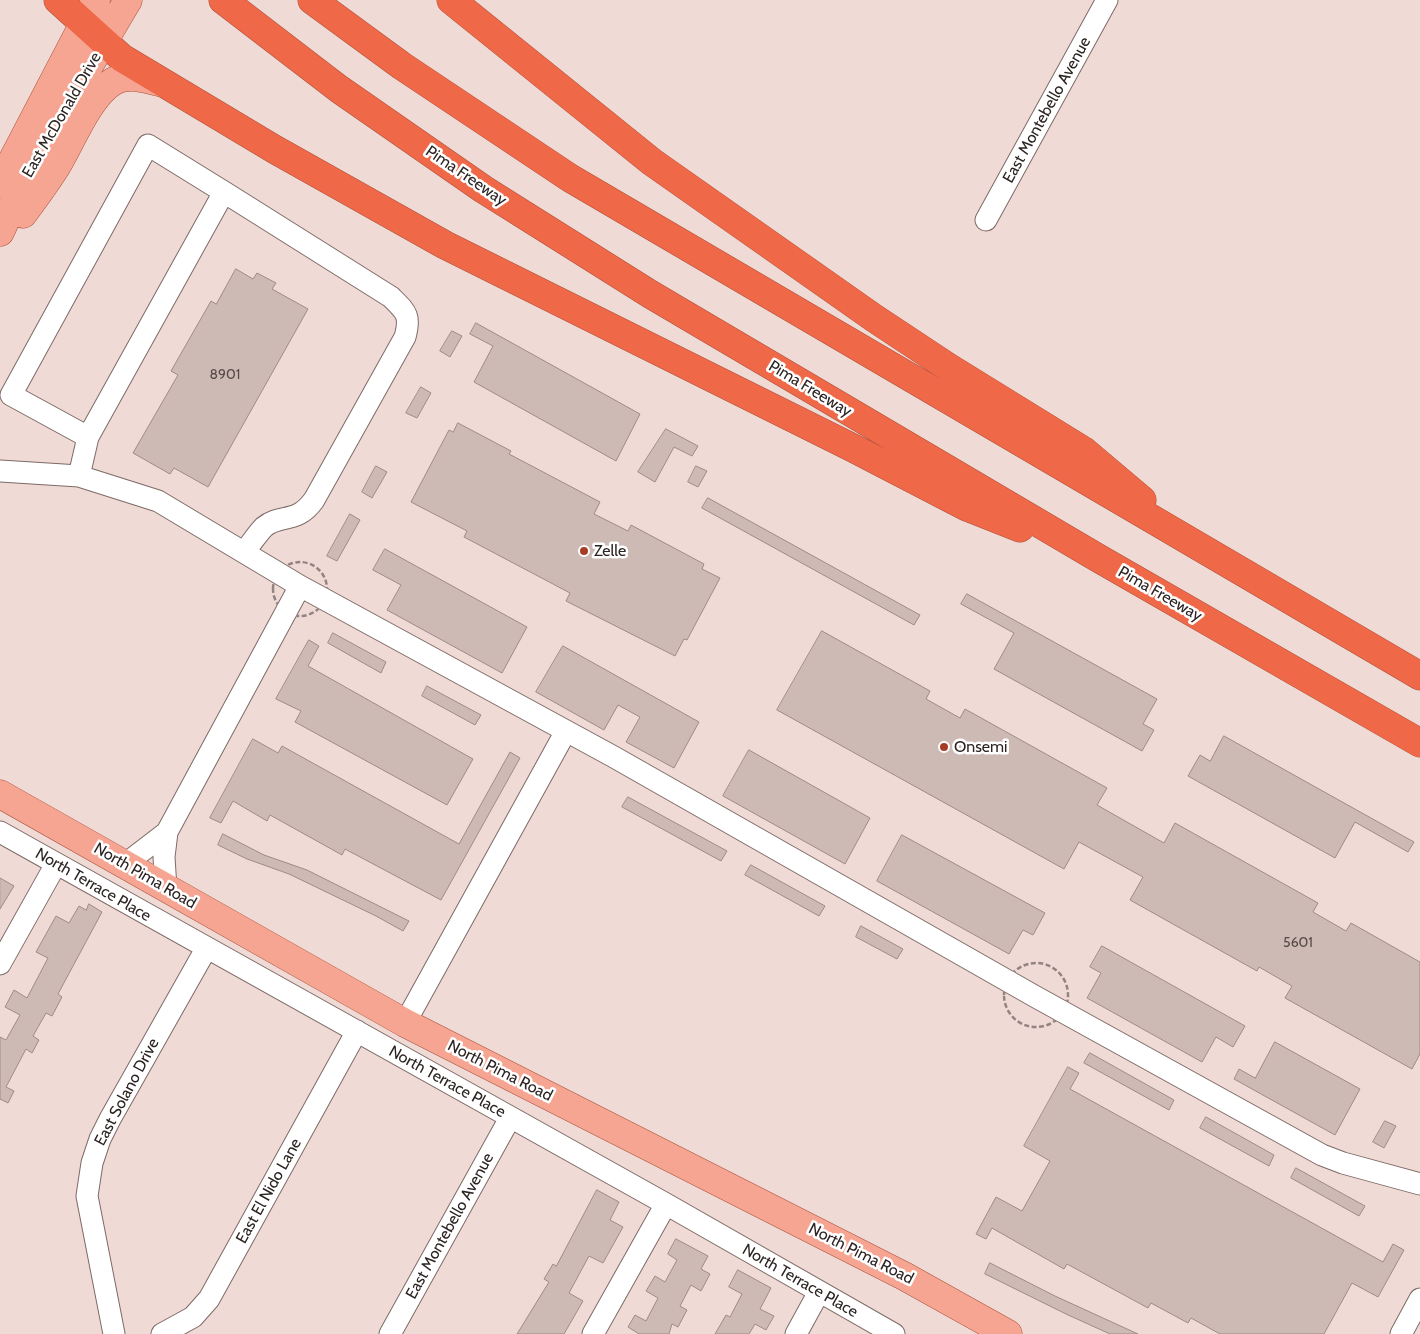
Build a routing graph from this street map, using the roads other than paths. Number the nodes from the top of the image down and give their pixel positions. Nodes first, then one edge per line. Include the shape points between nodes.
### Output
1 (58, 0) edge
2 (128, 0) edge
3 (223, 0) edge
4 (312, 0) edge
5 (451, 0) edge
6 (1107, 0) edge
7 (90, 12) edge
8 (104, 41) junction
9 (164, 84) junction
10 (0, 184) edge
11 (224, 192) junction
12 (986, 220) dead end
13 (0, 232) edge
14 (0, 249) edge
15 (88, 437) junction
16 (0, 471) edge
17 (79, 476) junction
18 (244, 552) junction
19 (1205, 552) junction
20 (1098, 558) junction
21 (300, 586) junction
22 (1420, 676) edge
23 (566, 731) junction
24 (1420, 743) edge
25 (0, 794) edge
26 (0, 832) edge
27 (167, 832) junction
28 (56, 864) junction
29 (124, 864) junction
30 (166, 888) junction
31 (206, 949) junction
32 (0, 964) edge
33 (405, 1023) junction
34 (357, 1031) junction
35 (510, 1118) junction
36 (1420, 1184) edge
37 (666, 1204) junction
38 (819, 1292) junction
39 (1420, 1299) edge
40 (114, 1334) edge
41 (162, 1334) edge
42 (390, 1334) edge
43 (593, 1334) edge
44 (796, 1334) edge
45 (894, 1334) edge
46 (1008, 1334) edge
47 (1400, 1334) edge

1 - 7 highway
2 - 8 main road, East McDonald Drive
3 - 20 highway, Pima Freeway via 339,89 483,189 650,294
4 - 19 highway via 402,66 570,178
5 - 19 highway via 652,162 874,318 1084,451
6 - 12 street, East Montebello Avenue
7 - 8 highway
7 - 10 main road, East McDonald Drive
8 - 9 highway via 122,58
8 - 13 main road, East McDonald Drive via 36,155
9 - 14 main road via 127,77 105,89
9 - 20 highway via 445,245 967,507
11 - 15 street
11 - 15 street via 148,146 11,395
11 - 18 street via 391,297 405,310 409,322 405,337 306,512 264,527
15 - 17 street
16 - 17 street
17 - 18 street via 158,501
18 - 21 street
19 - 22 highway
20 - 24 highway, Pima Freeway
21 - 23 street
21 - 27 street
23 - 33 street
23 - 36 street via 1322,1155 1343,1164
25 - 29 main road, North Pima Road
26 - 28 street, North Terrace Place
27 - 29 street
27 - 30 street via 164,857
28 - 31 street, North Terrace Place
28 - 32 street
29 - 30 main road, North Pima Road
30 - 33 main road, North Pima Road
31 - 34 street, North Terrace Place
31 - 40 street, East Solano Drive via 110,1119 92,1163 87,1196
33 - 46 main road, North Pima Road via 917,1282
34 - 35 street, North Terrace Place
34 - 41 street, East El Nido Lane via 209,1299 192,1317
35 - 37 street, North Terrace Place
35 - 42 street, East Montebello Avenue
37 - 38 street, North Terrace Place
37 - 43 street
38 - 44 street
38 - 45 street, North Terrace Place
39 - 47 street

